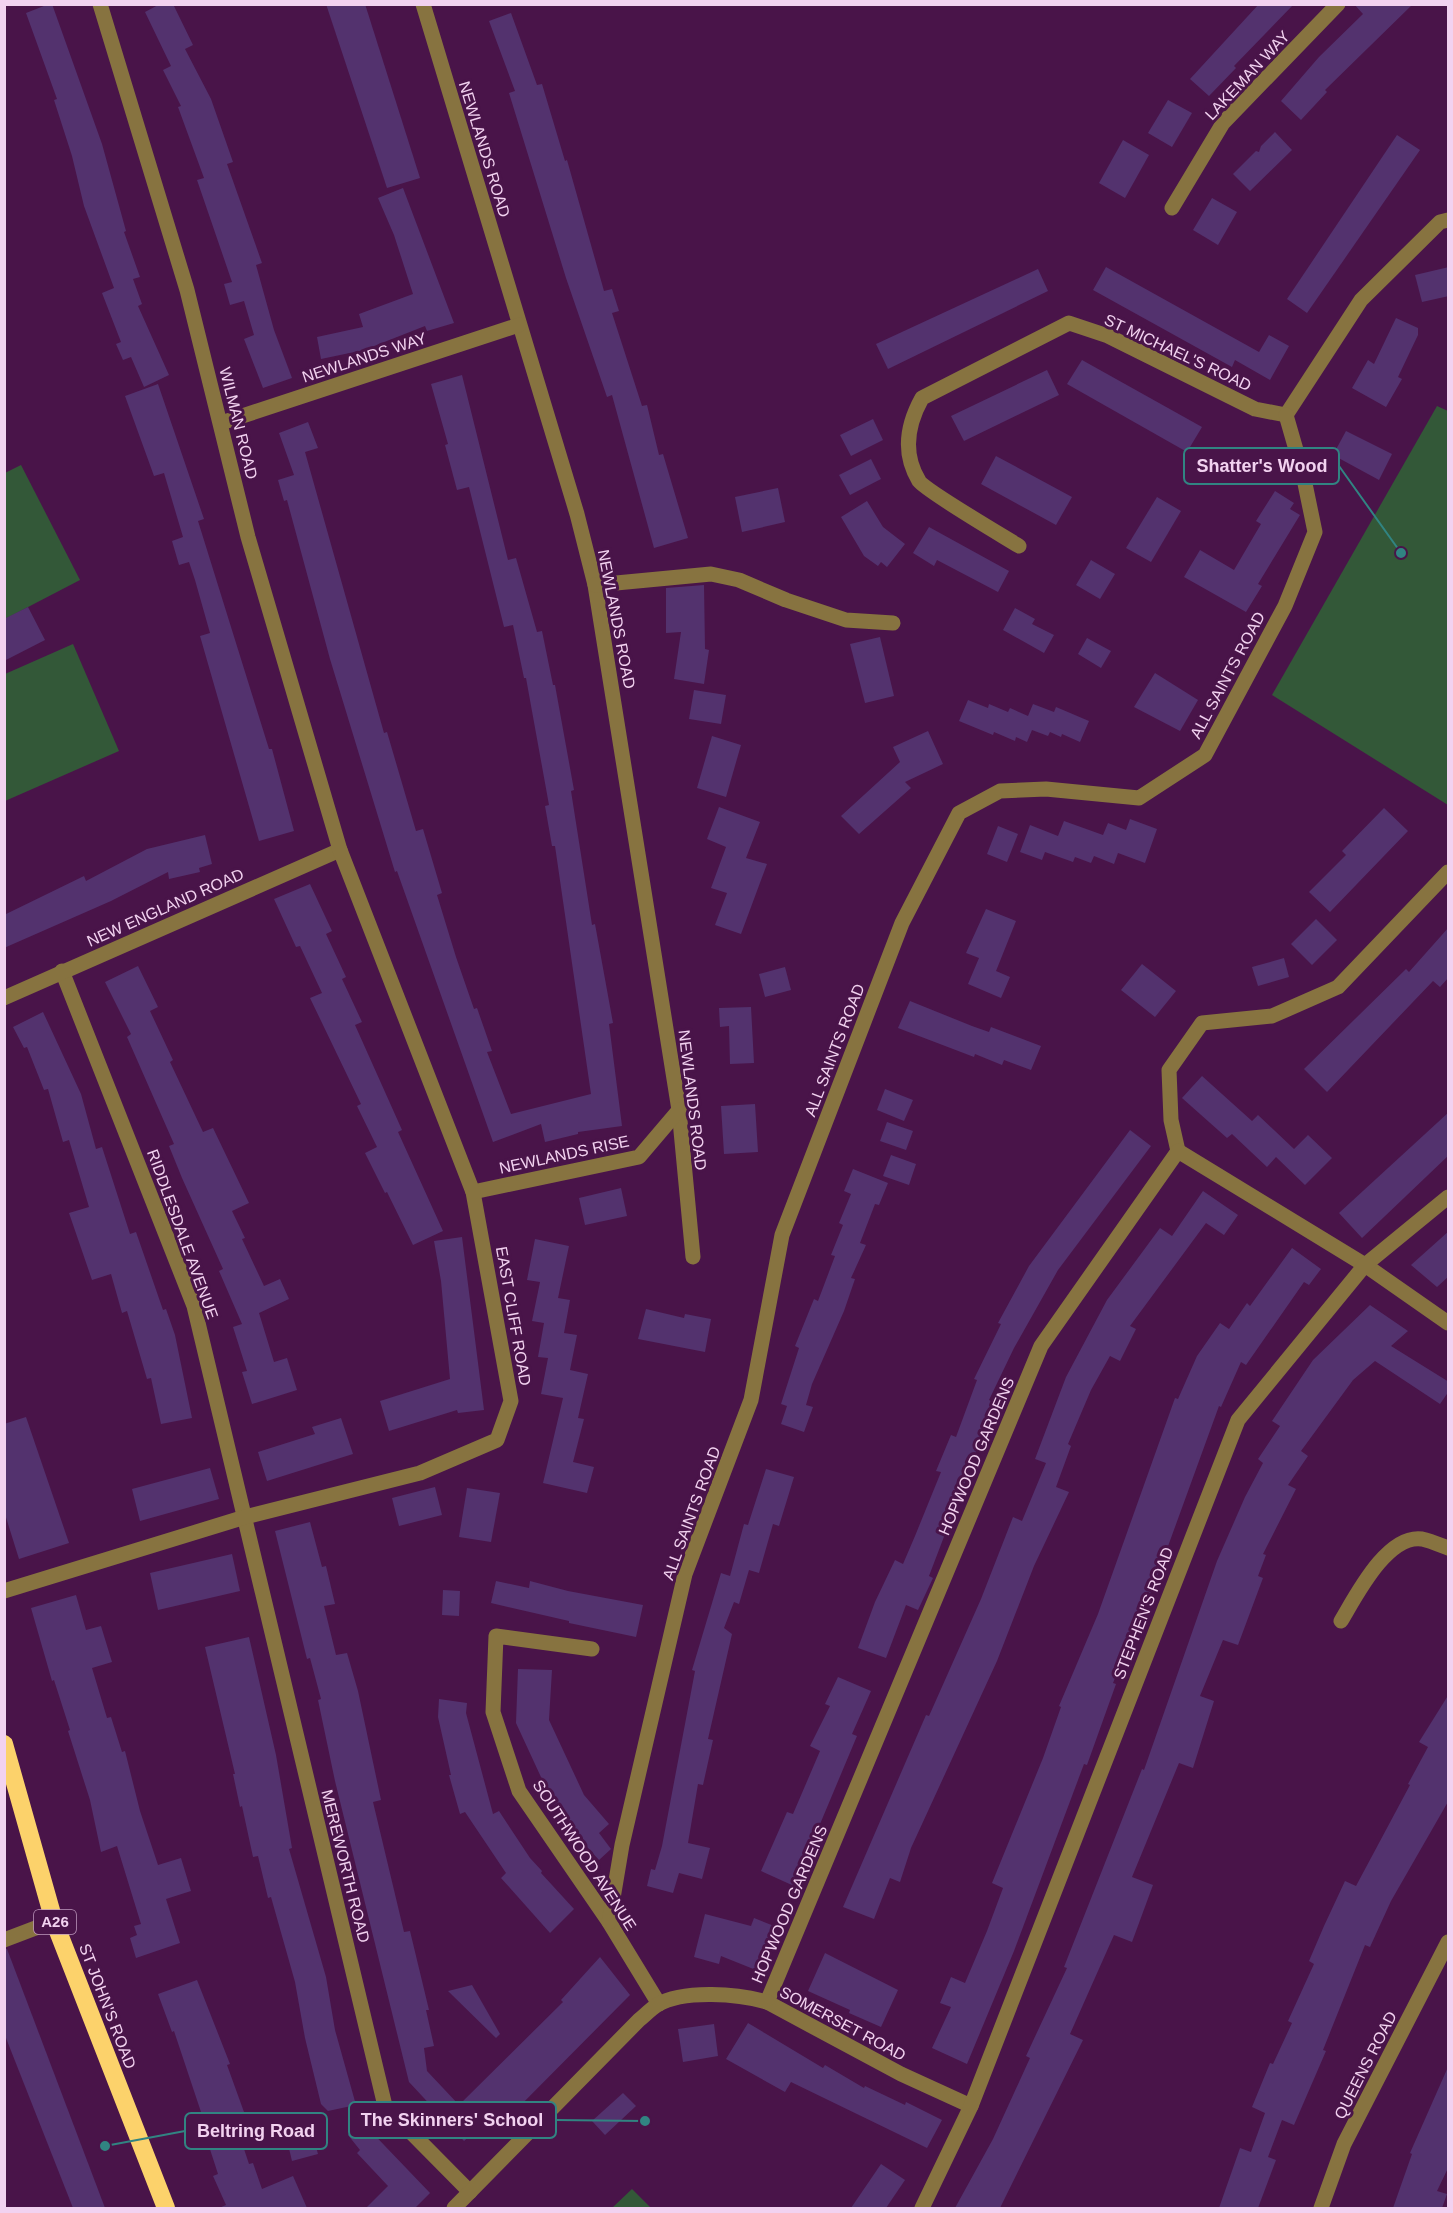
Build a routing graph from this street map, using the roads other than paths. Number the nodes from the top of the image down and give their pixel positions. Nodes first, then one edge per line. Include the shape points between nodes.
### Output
1 (100, 4) edge
2 (423, 4) edge
3 (1338, 4) edge
4 (1172, 208) dead end
5 (1449, 220) edge
6 (519, 325) junction
7 (1286, 414) junction
8 (221, 423) junction
9 (1019, 546) dead end
10 (595, 585) junction
11 (893, 623) dead end
12 (340, 850) junction
13 (1449, 872) edge
14 (62, 971) junction
15 (4, 998) edge
16 (679, 1110) junction
17 (1178, 1151) junction
18 (473, 1192) junction
19 (1449, 1197) edge
20 (693, 1257) dead end
21 (1365, 1265) junction
22 (1449, 1323) edge
23 (245, 1517) junction
24 (1449, 1548) edge
25 (4, 1591) edge
26 (1341, 1621) dead end
27 (592, 1649) dead end
28 (4, 1744) edge
29 (54, 1921) junction
30 (609, 1922) junction
31 (4, 1940) edge
32 (1449, 1942) edge
33 (767, 2002) junction
34 (659, 2004) junction
35 (971, 2106) junction
36 (470, 2192) junction
37 (166, 2208) edge
38 (454, 2208) edge
39 (922, 2208) edge
40 (1321, 2208) edge

1 - 8 street, WILMAN ROAD via 187,290
2 - 6 street, NEWLANDS ROAD
3 - 4 street, LAKEMAN WAY via 1223,123
5 - 7 street via 1440,222 1361,300
6 - 8 street, NEWLANDS WAY
6 - 10 street, NEWLANDS ROAD
7 - 9 street, ST MICHAEL'S ROAD via 1255,409 1108,336 1069,323 922,398 910,418 910,462 920,483
7 - 30 street, ALL SAINTS ROAD via 1315,532 1285,606 1204,755 1139,798 1046,789 1000,791 959,813 902,923 782,1235 751,1400 685,1574 622,1845
8 - 12 street, WILMAN ROAD via 248,537
10 - 11 street via 711,574 739,580 846,620
10 - 16 street, NEWLANDS ROAD
12 - 14 street, NEW ENGLAND ROAD
12 - 18 street, EAST CLIFF ROAD
13 - 17 street via 1338,987 1272,1016 1202,1023 1169,1070 1171,1120
14 - 15 street, NEW ENGLAND ROAD
14 - 23 street, RIDDLESDALE AVENUE via 194,1306
16 - 18 street, NEWLANDS RISE via 639,1157
16 - 20 street, NEWLANDS ROAD
17 - 21 street
17 - 33 street, HOPWOOD GARDENS via 1041,1346
18 - 23 street, EAST CLIFF ROAD via 511,1401 497,1440 420,1473
19 - 21 street, STEPHEN'S ROAD
21 - 22 street
21 - 35 street, STEPHEN'S ROAD via 1238,1420
23 - 25 street, EAST CLIFF ROAD
23 - 36 street, MEREWORTH ROAD via 385,2106
24 - 26 street via 1420,1539 1400,1543 1371,1573
27 - 30 street, SOUTHWOOD AVENUE via 496,1636 493,1712 519,1791
28 - 29 highway, ST JOHN'S ROAD / A26
29 - 31 street
29 - 37 highway, ST JOHN'S ROAD / A26
30 - 34 street, SOUTHWOOD AVENUE
32 - 40 street, QUEENS ROAD via 1344,2144
33 - 34 street, SOMERSET ROAD via 721,1995 688,1996
33 - 35 street, SOMERSET ROAD via 901,2074
34 - 36 street, SOMERSET ROAD
35 - 39 street, STEPHEN'S ROAD
36 - 38 street, SOMERSET ROAD

